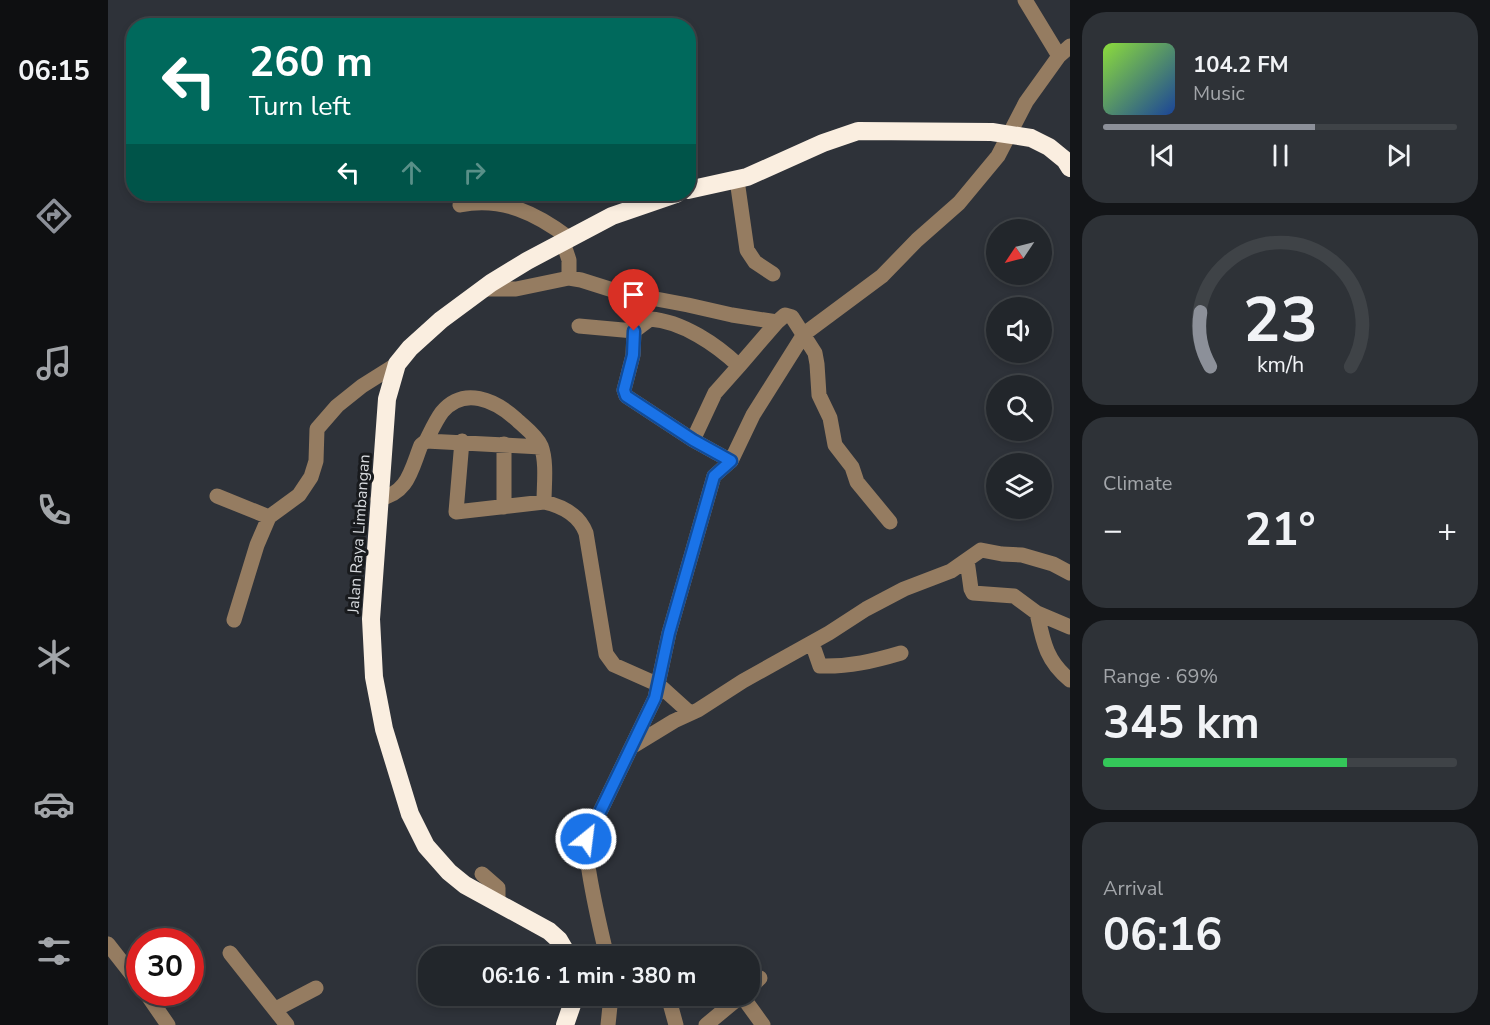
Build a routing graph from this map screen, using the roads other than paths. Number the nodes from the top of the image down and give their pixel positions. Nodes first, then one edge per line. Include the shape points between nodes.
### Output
1 (1025, 0) edge
2 (1067, 50) edge
3 (1008, 135) junction
4 (1070, 168) edge
5 (737, 180) junction
6 (696, 188) edge
7 (656, 201) edge
8 (460, 205) dead end
9 (566, 240) junction
10 (773, 274) dead end
11 (569, 279) junction
12 (482, 289) junction
13 (777, 322) junction
14 (579, 326) dead end
15 (634, 331) junction
16 (804, 334) junction
17 (396, 364) junction
18 (739, 366) junction
19 (693, 440) junction
20 (426, 441) junction
21 (462, 441) junction
22 (504, 444) junction
23 (541, 447) junction
24 (731, 461) junction
25 (217, 496) dead end
26 (378, 499) junction
27 (544, 502) junction
28 (504, 507) junction
29 (269, 517) junction
30 (890, 522) dead end
31 (967, 560) junction
32 (1070, 573) edge
33 (1037, 613) junction
34 (234, 620) dead end
35 (1070, 627) edge
36 (812, 643) junction
37 (901, 652) dead end
38 (1070, 680) edge
39 (659, 686) junction
40 (690, 712) junction
41 (633, 746) junction
42 (482, 874) dead end
43 (498, 904) junction
44 (108, 944) edge
45 (563, 946) edge
46 (605, 946) edge
47 (230, 953) dead end
48 (126, 967) edge
49 (316, 988) dead end
50 (155, 1006) edge
51 (572, 1006) edge
52 (610, 1006) edge
53 (671, 1006) edge
54 (729, 1006) edge
55 (749, 1006) edge
56 (276, 1009) junction
57 (168, 1025) edge
58 (287, 1025) edge
59 (565, 1025) edge
60 (608, 1025) edge
61 (676, 1025) edge
62 (706, 1025) edge
63 (763, 1025) edge

1 - 2 street
2 - 3 street via 1026,102
3 - 4 highway via 1031,138 1049,147
3 - 5 highway via 858,131
3 - 16 street via 998,156 959,203 882,276
5 - 6 highway
5 - 10 street via 746,248 755,262
7 - 9 highway, Jalan Raya Limbangan via 612,216
8 - 9 street via 478,203 522,210 546,221
9 - 11 street
9 - 12 highway, Jalan Raya Limbangan
11 - 12 street via 516,289
11 - 13 street
12 - 17 highway, Jalan Raya Limbangan via 424,335
13 - 16 street via 789,314
13 - 18 street
14 - 15 street
15 - 18 street via 650,319 658,319 694,334
15 - 19 street via 624,394
16 - 24 street via 753,415
16 - 30 street via 815,353 819,395 830,418 835,445 852,467 857,482
17 - 26 highway, Jalan Raya Limbangan via 387,399
17 - 29 street via 328,415 317,429 311,477 299,495
18 - 19 street via 715,393
19 - 24 street
20 - 21 street
20 - 23 street via 447,407 472,397 496,403
20 - 26 street via 400,491
21 - 22 street
21 - 28 street via 455,511
22 - 23 street
22 - 28 street
23 - 27 street
24 - 39 street via 714,476 669,633
25 - 29 street
26 - 43 highway, Jalan Raya Limbangan via 371,619 374,677 384,729 410,814 426,846 465,885
27 - 28 street
27 - 39 street via 568,511 584,528 609,660
29 - 34 street
31 - 32 street via 985,549 1022,555
31 - 33 street via 970,589 974,593 1014,596
31 - 36 street via 866,609
33 - 35 street
33 - 38 street via 1053,664
36 - 37 street via 820,666 873,662
36 - 40 street
39 - 40 street
39 - 41 street
40 - 41 street
41 - 46 street via 599,814 587,829 594,899
42 - 43 street via 498,888
43 - 45 highway, Jalan Raya Limbangan via 549,931
44 - 48 street
47 - 56 street
49 - 56 street
50 - 57 street
51 - 59 highway
52 - 60 street
53 - 61 street
54 - 62 street
55 - 63 street
56 - 58 street

